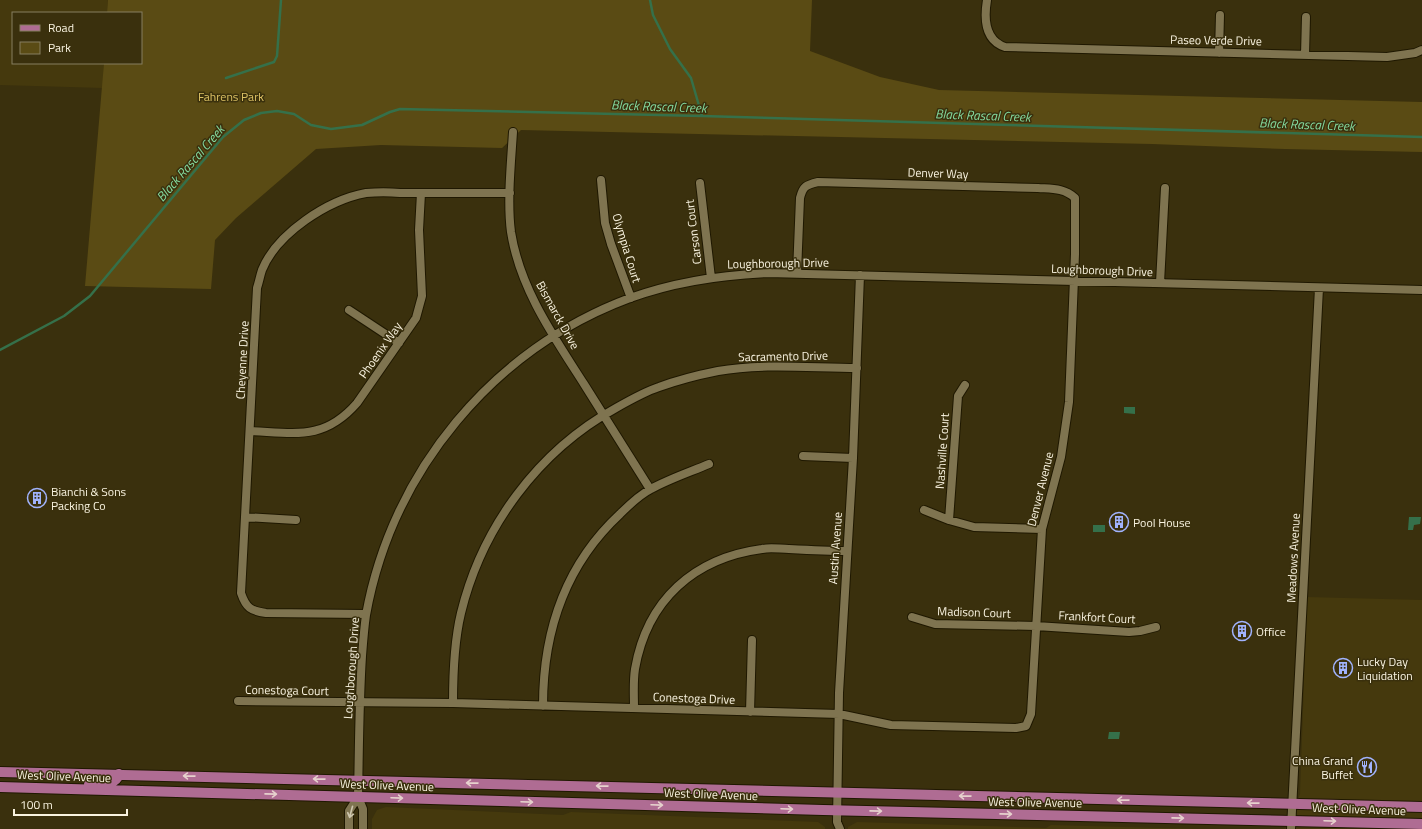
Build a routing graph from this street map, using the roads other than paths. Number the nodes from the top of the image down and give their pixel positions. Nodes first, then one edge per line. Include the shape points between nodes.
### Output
1 (987, 0) edge
2 (1220, 15) dead end
3 (1306, 17) dead end
4 (1422, 50) edge
5 (1219, 53) junction
6 (1305, 55) junction
7 (513, 132) dead end
8 (601, 180) dead end
9 (700, 182) dead end
10 (1165, 188) dead end
11 (422, 193) junction
12 (510, 193) junction
13 (797, 273) junction
14 (860, 275) junction
15 (711, 278) junction
16 (1074, 281) junction
17 (1160, 283) junction
18 (1319, 288) junction
19 (1422, 290) edge
20 (631, 298) junction
21 (349, 310) dead end
22 (553, 336) junction
23 (399, 343) junction
24 (857, 368) junction
25 (966, 384) dead end
26 (604, 415) junction
27 (250, 430) junction
28 (802, 456) dead end
29 (853, 458) junction
30 (710, 464) dead end
31 (650, 489) junction
32 (924, 510) dead end
33 (245, 517) junction
34 (296, 520) dead end
35 (949, 520) junction
36 (1042, 528) junction
37 (847, 551) junction
38 (366, 614) junction
39 (912, 617) dead end
40 (1036, 626) junction
41 (1156, 627) dead end
42 (752, 640) dead end
43 (238, 701) dead end
44 (360, 702) junction
45 (453, 703) junction
46 (543, 706) junction
47 (634, 708) junction
48 (750, 712) junction
49 (839, 714) junction
50 (1026, 726) joint
51 (0, 772) edge
52 (120, 774) junction
53 (358, 780) junction
54 (0, 787) edge
55 (66, 789) junction
56 (837, 792) junction
57 (358, 796) junction
58 (1292, 804) junction
59 (1422, 807) edge
60 (837, 810) junction
61 (1422, 824) edge
62 (1291, 825) edge
63 (837, 827) edge
64 (349, 829) edge
65 (363, 829) edge

1 - 5 street, Paseo Verde Drive via 987,31 997,43 1008,47
2 - 5 street
3 - 6 street
4 - 6 street, Paseo Verde Drive via 1386,57
5 - 6 street, Paseo Verde Drive
7 - 12 street, Bismarck Drive
8 - 20 street, Olympia Court via 605,223
9 - 15 street, Carson Court
10 - 17 street
11 - 12 street, Cheyenne Drive
11 - 23 street, Phoenix Way via 419,230 422,296 416,318
11 - 27 street, Cheyenne Drive via 378,192 340,201 314,214 273,250 257,288
12 - 22 street, Bismarck Drive via 511,232 519,263 530,294
13 - 14 street, Loughborough Drive
13 - 15 street, Loughborough Drive via 738,274
13 - 16 street, Denver Way via 802,190 806,184 833,182 1038,188 1069,193 1075,198 1076,212
14 - 16 street, Loughborough Drive
14 - 24 street, Austin Avenue
15 - 20 street, Loughborough Drive via 665,287
16 - 17 street, Loughborough Drive
16 - 36 street, Denver Avenue via 1067,415 1061,458
17 - 18 street, Loughborough Drive
18 - 19 street, Loughborough Drive
18 - 58 street, Meadows Avenue
20 - 22 street, Loughborough Drive via 594,313
21 - 23 street
22 - 26 street, Bismarck Drive
22 - 38 street, Loughborough Drive via 506,371 476,398 428,460 399,510 380,558
23 - 27 street, Phoenix Way via 357,403 331,425 302,433
24 - 26 street, Sacramento Drive via 749,367 719,371 659,387
24 - 29 street, Austin Avenue
25 - 35 street, Nashville Court via 958,396
26 - 31 street, Bismarck Drive
26 - 45 street, Sacramento Drive via 557,450 534,472 495,526 467,590 461,614 453,669
27 - 33 street, Cheyenne Drive
28 - 29 street
29 - 37 street, Austin Avenue
30 - 31 street
31 - 46 street via 602,533 571,580 548,641
32 - 35 street
33 - 34 street
33 - 38 street, Cheyenne Drive via 241,592 244,603 254,611 266,613
35 - 36 street via 974,527
36 - 40 street, Denver Avenue
37 - 47 street via 763,548 732,554 704,566 668,595 648,628 635,670
37 - 49 street, Austin Avenue via 838,693
38 - 44 street, Loughborough Drive
39 - 40 street, Madison Court via 935,624
40 - 41 street, Frankfort Court via 1129,632
40 - 50 street, Denver Avenue via 1031,714
42 - 48 street
43 - 44 street, Conestoga Court
44 - 45 street, Conestoga Drive
44 - 53 street, Loughborough Drive
45 - 46 street, Conestoga Drive
46 - 47 street, Conestoga Drive
47 - 48 street, Conestoga Drive
48 - 49 street, Conestoga Drive
49 - 50 street, Conestoga Drive via 891,725 1016,728
49 - 56 street, Austin Avenue
51 - 52 main road, West Olive Avenue
53 -> 52 main road, West Olive Avenue
52 - 55 main road via 112,783 76,783
56 -> 53 main road, West Olive Avenue
53 - 57 street, Loughborough Drive
54 - 55 main road, West Olive Avenue
55 -> 57 main road, West Olive Avenue
58 -> 56 main road, West Olive Avenue
56 - 60 street, Austin Avenue
57 -> 60 main road, West Olive Avenue
57 -> 64 street, Loughborough Drive via 349,811
57 - 65 street, Loughborough Drive via 363,809
58 - 59 main road, West Olive Avenue
58 - 62 street, Meadows Avenue
60 -> 62 main road, West Olive Avenue
60 - 63 street, Austin Avenue
62 -> 61 main road, West Olive Avenue

